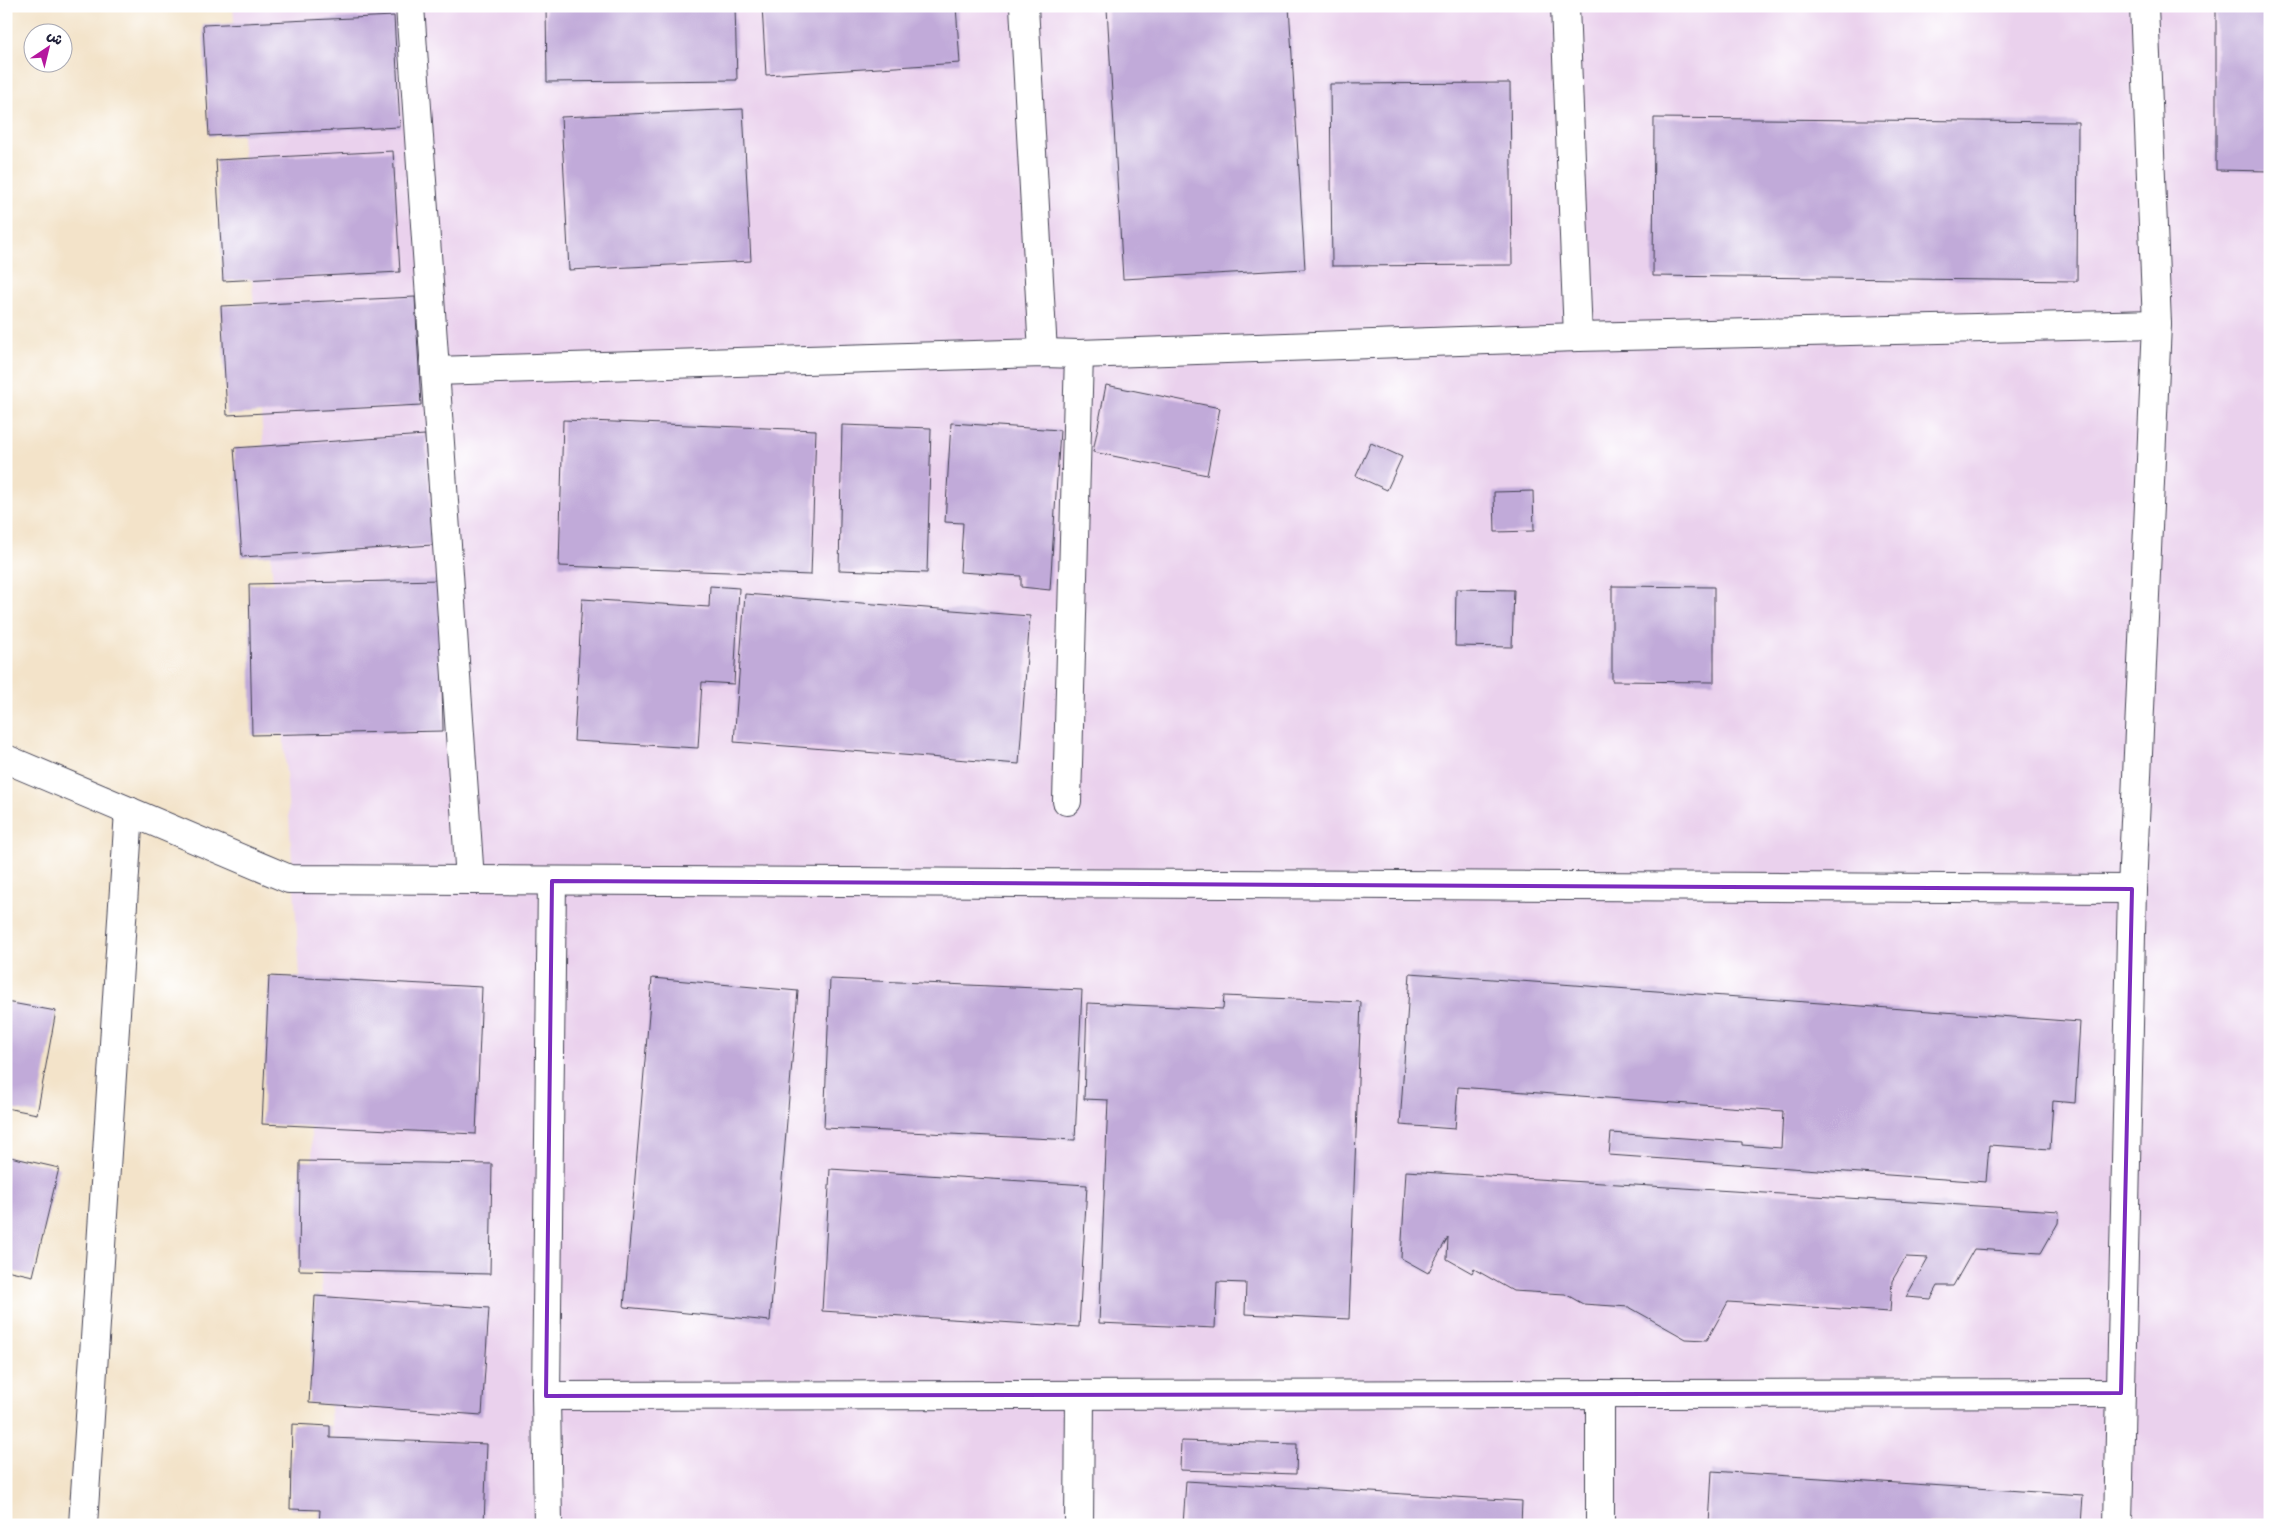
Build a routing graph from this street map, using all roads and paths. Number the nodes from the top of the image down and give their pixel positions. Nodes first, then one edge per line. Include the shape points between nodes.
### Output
1 (410, 6) edge
2 (1024, 6) edge
3 (1565, 6) edge
4 (2144, 6) edge
5 (2158, 324) junction
6 (1578, 338) junction
7 (1043, 353) junction
8 (1079, 354) junction
9 (435, 371) junction
10 (6, 759) edge
11 (1067, 801) dead end
12 (128, 812) junction
13 (470, 880) junction
14 (552, 881) junction
15 (2132, 889) junction
16 (2121, 1392) junction
17 (1600, 1394) junction
18 (1080, 1395) junction
19 (546, 1396) junction
20 (83, 1525) edge
21 (548, 1525) edge
22 (1079, 1525) edge
23 (1600, 1525) edge
24 (2118, 1525) edge

1 - 9 street
2 - 7 street
3 - 6 street
4 - 5 street
5 - 6 street
5 - 15 street
6 - 8 street
7 - 8 street
7 - 9 street
8 - 11 street
9 - 13 street
10 - 12 street
12 - 13 street via 290,880
12 - 20 street
13 - 14 street
14 - 15 street
14 - 19 street
15 - 16 street
16 - 17 street
16 - 24 street
17 - 18 street
17 - 23 street
18 - 19 street
18 - 22 street
19 - 21 street

